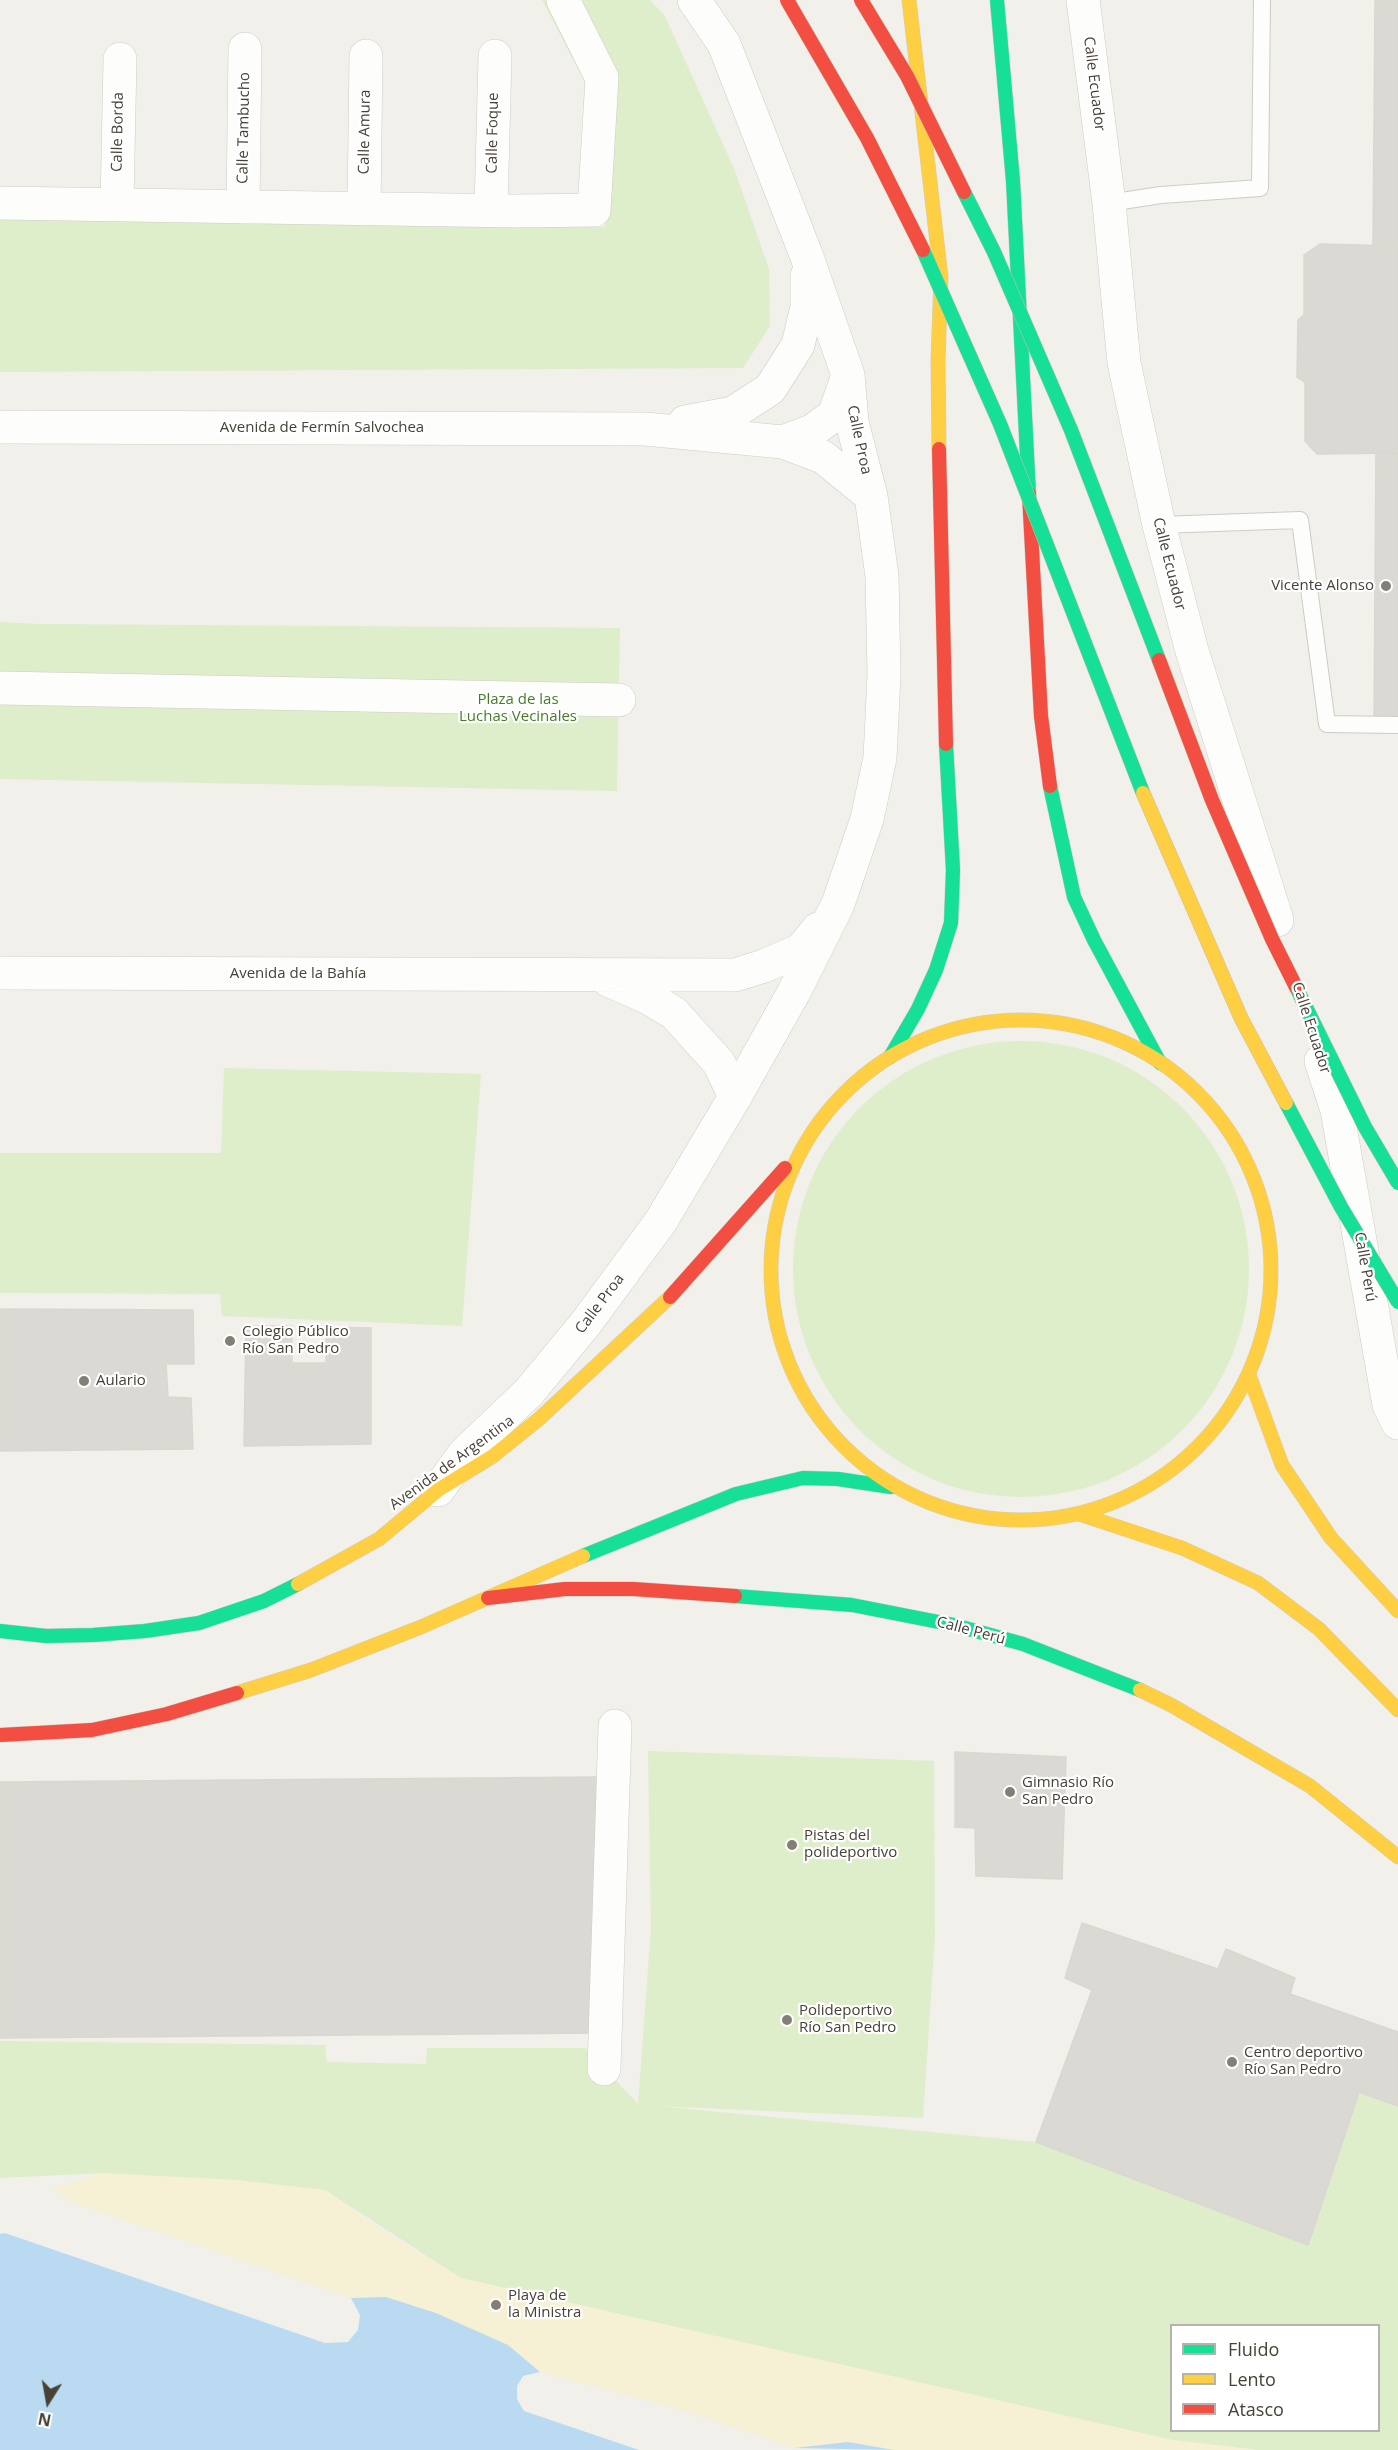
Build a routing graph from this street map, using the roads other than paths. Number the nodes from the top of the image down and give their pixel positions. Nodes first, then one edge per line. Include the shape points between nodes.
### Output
1 (563, 0) edge
2 (694, 0) edge
3 (787, 0) edge
4 (861, 0) edge
5 (909, 0) edge
6 (997, 0) edge
7 (1083, 0) edge
8 (1262, 0) edge
9 (245, 50) dead end
10 (366, 56) dead end
11 (495, 56) dead end
12 (120, 59) dead end
13 (0, 203) edge
14 (1109, 203) junction
15 (117, 205) junction
16 (243, 207) junction
17 (364, 208) junction
18 (491, 210) junction
19 (807, 257) junction
20 (848, 375) junction
21 (0, 427) edge
22 (645, 429) junction
23 (783, 442) junction
24 (871, 496) junction
25 (1160, 525) junction
26 (0, 688) edge
27 (619, 700) dead end
28 (1398, 726) edge
29 (838, 904) junction
30 (0, 973) edge
31 (596, 975) junction
32 (890, 1057) junction
33 (1160, 1063) junction
34 (735, 1096) junction
35 (1337, 1110) junction
36 (798, 1153) junction
37 (1398, 1172) edge
38 (1398, 1183) edge
39 (1398, 1296) edge
40 (1398, 1302) edge
41 (1378, 1343) junction
42 (1249, 1375) junction
43 (1398, 1423) edge
44 (896, 1487) junction
45 (438, 1490) junction
46 (1079, 1514) junction
47 (488, 1598) junction
48 (1398, 1611) edge
49 (0, 1631) edge
50 (1398, 1710) edge
51 (615, 1726) dead end
52 (0, 1735) edge
53 (1398, 1857) edge
54 (604, 2069) dead end

1 - 18 street via 602,78 594,210
2 - 19 street, Calle Proa via 724,44
3 - 40 main road, bridge via 867,138 939,286 1000,424 1155,824 1241,1018 1341,1207
4 - 38 main road, bridge via 907,76 994,252 1071,430 1212,800 1267,928 1365,1127
5 - 32 main road via 940,277 939,513 953,870 951,923 936,970
6 - 33 main road via 1013,181 1041,716 1049,783 1074,897
7 - 14 street, Calle Ecuador
8 - 14 lane via 1260,188
9 - 16 street, Calle Tambucho
10 - 17 street, Calle Amura
11 - 18 street, Calle Foque
12 - 15 street, Calle Borda
13 - 15 street
14 - 25 street, Calle Ecuador via 1124,363
15 - 16 street
16 - 17 street
17 - 18 street
19 - 20 street, Calle Proa
19 - 22 street via 807,307 798,345 770,389 732,413
20 - 23 street via 834,415 812,431
20 - 24 street, Calle Proa via 852,422
21 - 22 street, Avenida de Fermín Salvochea
22 - 23 street
23 - 24 street via 823,457
24 - 29 street, Calle Proa via 882,576 884,675 880,758 867,819
25 - 28 lane via 1300,520 1327,724
25 - 35 street, Calle Ecuador via 1195,662
26 - 27 street
29 - 31 street, Calle Proa via 801,950 735,975
29 - 34 street, Calle Proa
30 - 31 street, Avenida de la Bahía
31 - 34 street via 647,997 674,1014 719,1063
32 - 33 main road via 942,1033 1026,1020 1110,1036
32 - 36 main road via 834,1102
33 - 42 main road via 1197,1092 1228,1129 1251,1170 1263,1203 1270,1237 1272,1285 1264,1331
34 - 45 street, Calle Proa via 661,1221 586,1323 529,1392 464,1454
35 - 37 street via 1384,1165
35 - 41 street, Calle Perú
36 - 44 main road via 778,1204 770,1258 770,1286 780,1340 801,1390 832,1435 866,1467
36 - 45 main road, Avenida de Argentina via 681,1287 539,1419 493,1456
39 - 41 street
41 - 43 street, Calle Perú via 1389,1406
42 - 46 main road via 1219,1424 1180,1464 1132,1495
42 - 48 main road via 1281,1465 1331,1538
44 - 46 main road via 954,1512 985,1518 1048,1519
44 - 47 main road via 803,1478 736,1494
45 - 49 main road, Avenida de Argentina via 379,1539 327,1569 264,1601 199,1623 93,1635 46,1636
46 - 50 main road via 1182,1548 1258,1583 1320,1629
47 - 52 main road via 311,1670 167,1714 92,1730
47 - 53 main road, Calle Perú via 565,1589 633,1589 852,1605 974,1630 1023,1644 1172,1705 1310,1786
51 - 54 street

